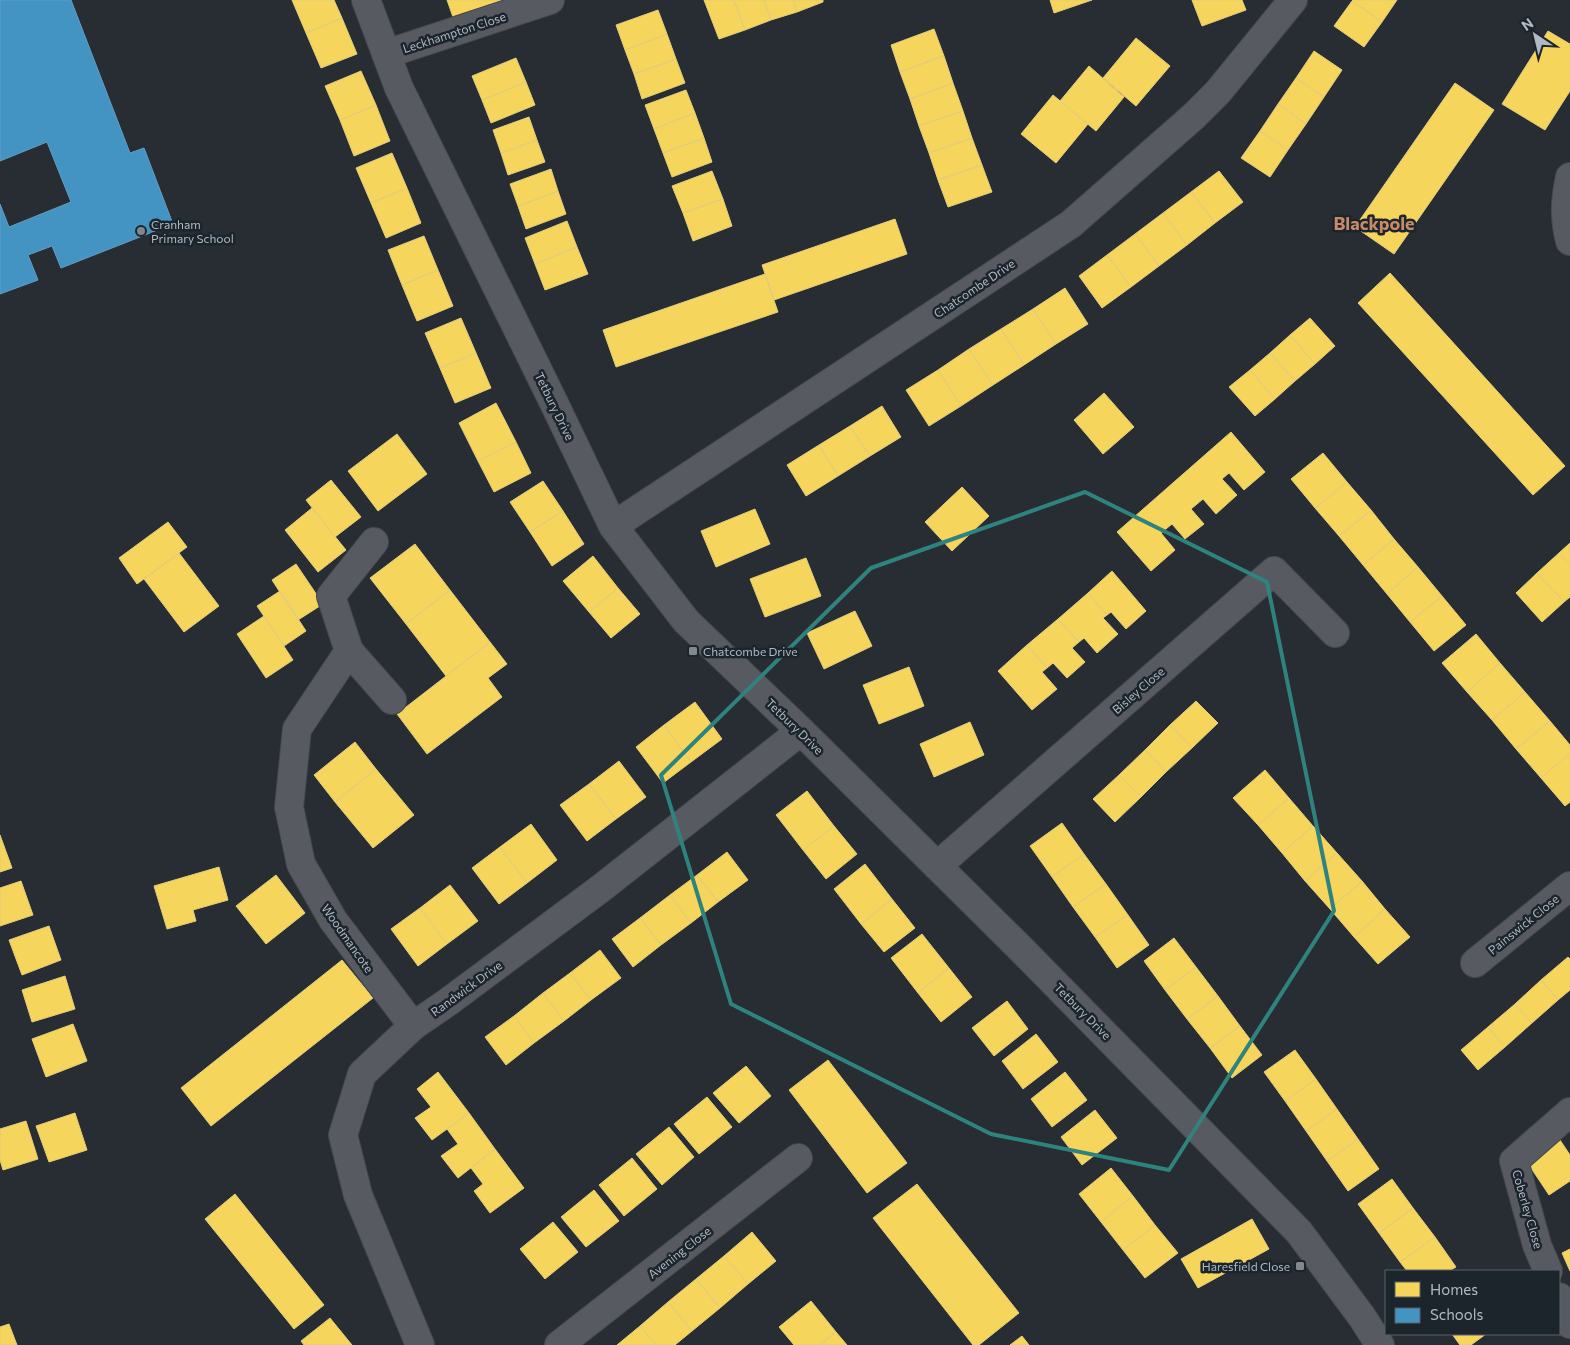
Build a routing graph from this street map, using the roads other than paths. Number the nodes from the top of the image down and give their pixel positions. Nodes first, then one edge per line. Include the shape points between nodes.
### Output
1 (366, 0) edge
2 (550, 0) edge
3 (1294, 0) edge
4 (386, 54) junction
5 (1570, 177) edge
6 (1570, 241) edge
7 (613, 526) junction
8 (374, 542) dead end
9 (1335, 633) dead end
10 (349, 651) junction
11 (392, 700) dead end
12 (801, 732) junction
13 (936, 866) junction
14 (1570, 886) edge
15 (1476, 963) dead end
16 (413, 1026) junction
17 (1570, 1112) edge
18 (798, 1158) dead end
19 (1548, 1270) edge
20 (1560, 1299) edge
21 (1570, 1324) edge
22 (420, 1345) edge
23 (559, 1345) edge
24 (1380, 1345) edge

1 - 4 street, Tetbury Drive
2 - 4 street, Leckhampton Close
3 - 7 street, Chatcombe Drive via 1218,92 1071,224
4 - 7 street, Tetbury Drive via 399,88
5 - 6 street via 1565,218
7 - 12 street, Tetbury Drive via 686,621
8 - 10 street via 331,596
9 - 13 street, Bisley Close via 1274,571
10 - 11 street
10 - 16 street, Woodmancote via 297,729 289,807 301,864 332,920
12 - 13 street, Tetbury Drive
12 - 16 street, Randwick Drive via 600,889
13 - 24 street, Tetbury Drive via 1298,1232
14 - 15 street, Painswick Close
16 - 22 street, Randwick Drive via 362,1074 343,1135 358,1196
17 - 19 street, Coberley Close via 1514,1161 1537,1245
18 - 23 street, Avening Close
20 - 21 street

